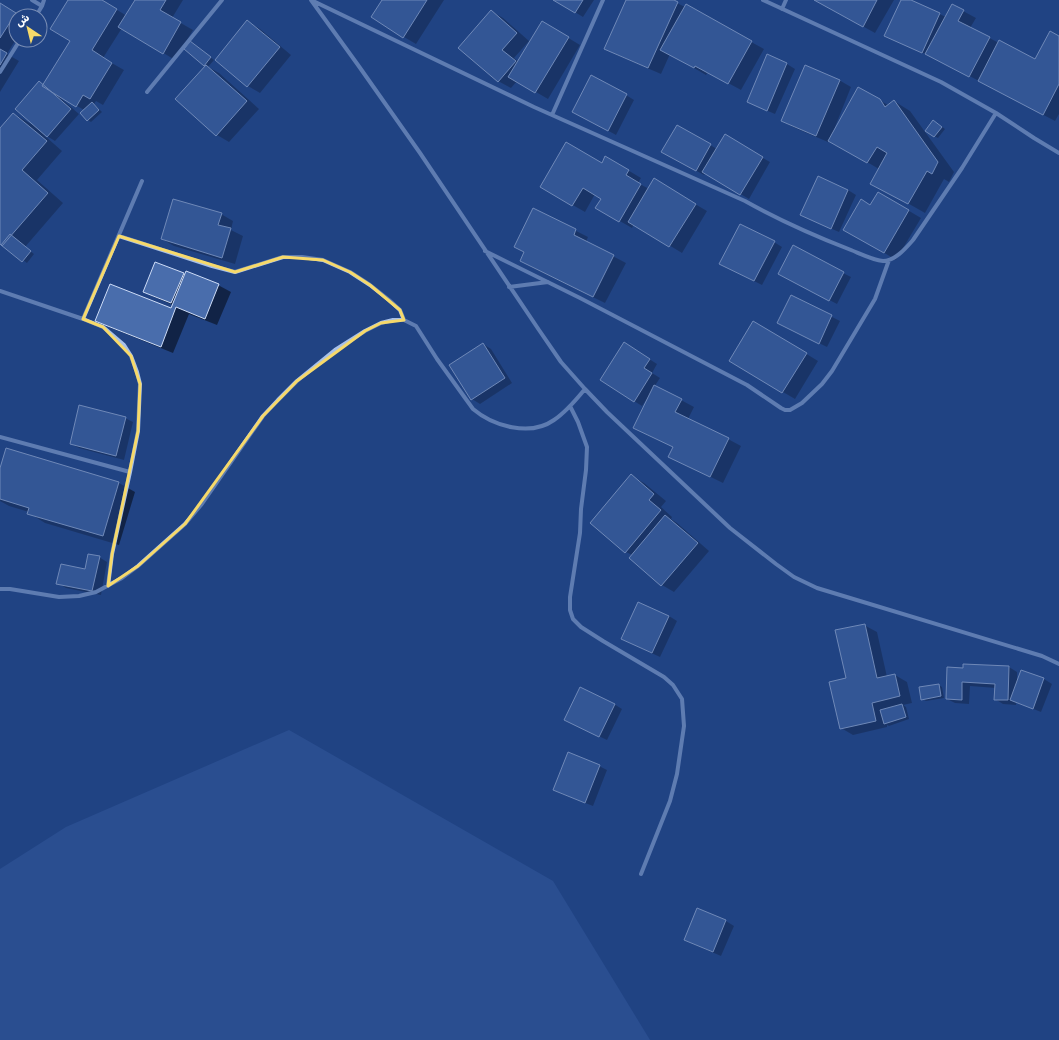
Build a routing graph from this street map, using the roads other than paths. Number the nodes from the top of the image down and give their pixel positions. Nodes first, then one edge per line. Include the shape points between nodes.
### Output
1 (32, 0) edge
2 (44, 0) edge
3 (222, 0) edge
4 (311, 0) edge
5 (603, 0) edge
6 (763, 0) edge
7 (786, 0) edge
8 (42, 6) joint
9 (782, 9) junction
10 (15, 48) edge
11 (0, 72) edge
12 (147, 92) dead end
13 (996, 113) junction
14 (552, 115) junction
15 (1059, 153) edge
16 (142, 181) dead end
17 (119, 236) junction
18 (485, 251) junction
19 (889, 260) junction
20 (548, 282) junction
21 (509, 287) junction
22 (0, 291) edge
23 (83, 319) junction
24 (404, 320) junction
25 (585, 389) junction
26 (570, 406) junction
27 (0, 437) edge
28 (130, 472) junction
29 (108, 586) junction
30 (0, 589) edge
31 (1059, 664) edge
32 (641, 874) dead end

1 - 8 street
2 - 8 street
3 - 12 street
4 - 14 street
4 - 18 street
5 - 14 street
6 - 9 street
7 - 9 street
9 - 13 street via 941,82
10 - 11 street
13 - 15 street
13 - 19 street via 913,240
14 - 19 street via 745,201 838,246 870,258
16 - 17 street
17 - 23 street
17 - 24 street via 235,272 284,257 323,260 350,272 370,285 400,310
18 - 20 street
18 - 21 street
19 - 20 street via 875,299 832,371 802,404 790,410 781,408 747,385
20 - 21 street
21 - 25 street via 561,362
22 - 23 street
23 - 28 street via 103,327 124,345 137,372 140,407
24 - 26 street via 416,326 468,403 479,414 513,427 538,427 553,421
24 - 29 street via 381,323 365,331 334,350 297,382 263,416 214,488 185,524 138,566
25 - 26 street
25 - 31 street via 730,528 794,577 839,596 1042,656
26 - 32 street via 587,447 580,533 570,597 573,619 581,627 664,677 682,700 684,726 677,774 670,801
27 - 28 street
28 - 29 street via 112,554
29 - 30 street via 79,596 59,597

